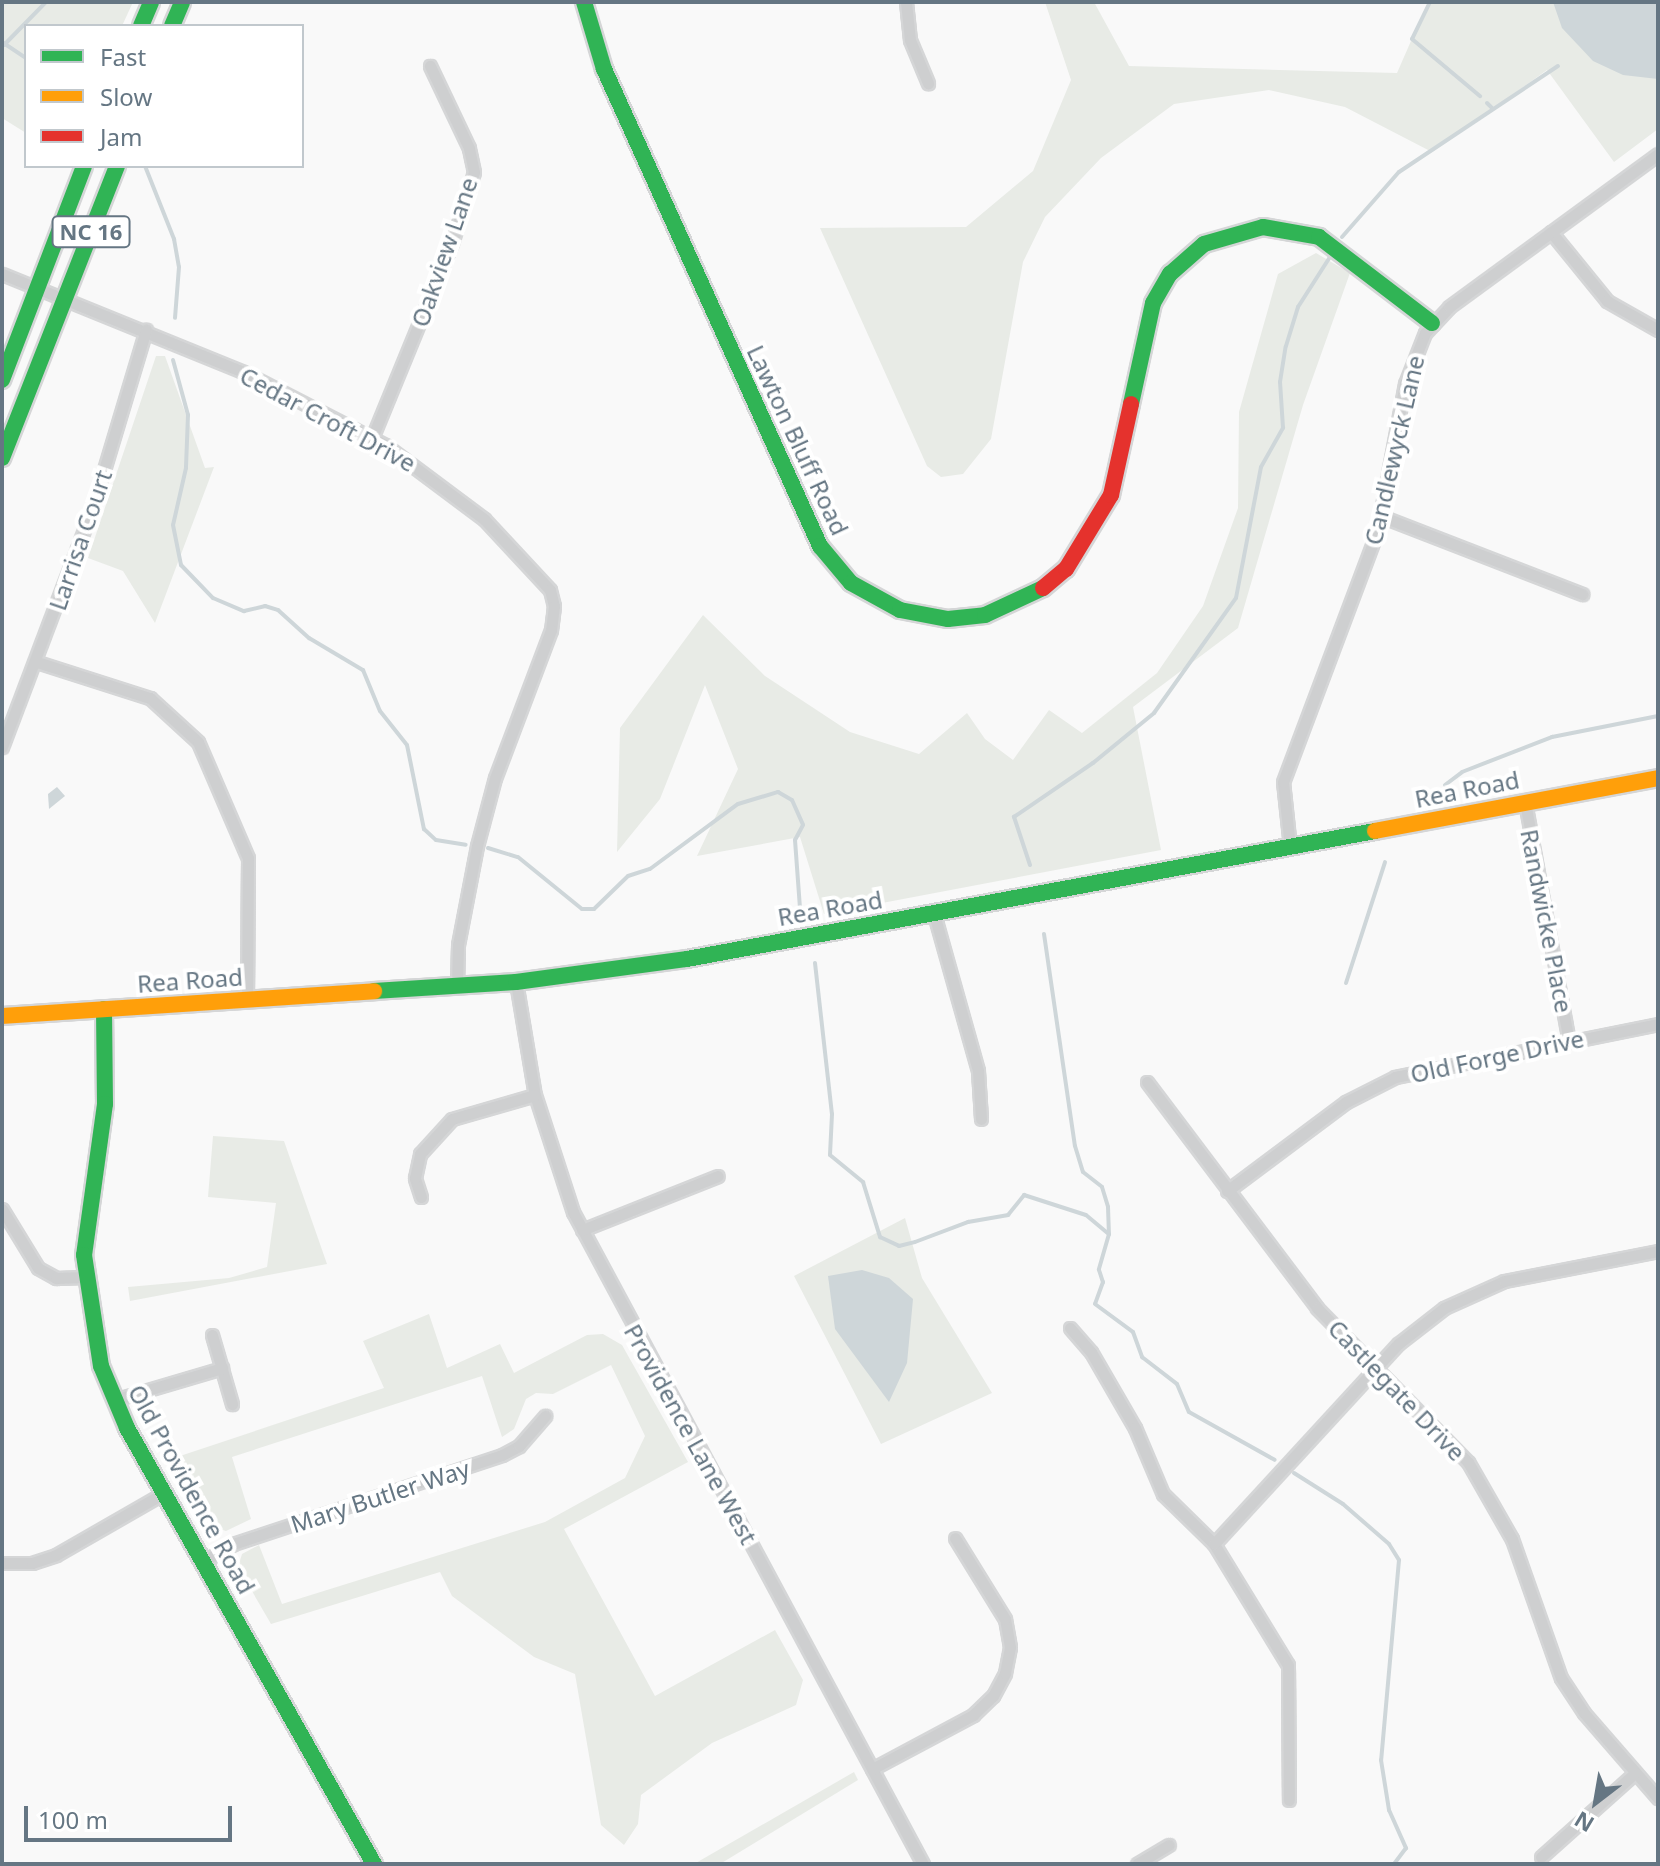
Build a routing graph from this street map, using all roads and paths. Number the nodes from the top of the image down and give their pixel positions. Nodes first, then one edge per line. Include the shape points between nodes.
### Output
1 (151, 2) edge
2 (182, 2) edge
3 (584, 2) edge
4 (906, 2) edge
5 (142, 24) edge
6 (173, 24) edge
7 (430, 66) dead end
8 (928, 83) dead end
9 (1658, 154) edge
10 (83, 168) edge
11 (116, 168) edge
12 (1551, 232) junction
13 (2, 274) edge
14 (36, 286) junction
15 (66, 297) junction
16 (1432, 323) junction
17 (146, 330) junction
18 (1658, 330) edge
19 (2, 380) edge
20 (372, 438) junction
21 (2, 458) edge
22 (1381, 516) junction
23 (1582, 594) dead end
24 (37, 662) junction
25 (2, 747) edge
26 (1658, 778) edge
27 (1525, 802) junction
28 (1290, 847) junction
29 (934, 914) junction
30 (516, 982) junction
31 (457, 985) junction
32 (247, 1000) junction
33 (104, 1009) junction
34 (2, 1016) edge
35 (1658, 1024) edge
36 (1569, 1041) junction
37 (1147, 1082) dead end
38 (535, 1095) junction
39 (981, 1119) dead end
40 (718, 1176) dead end
41 (1227, 1191) junction
42 (421, 1197) dead end
43 (2, 1209) edge
44 (582, 1230) junction
45 (1658, 1251) edge
46 (85, 1277) junction
47 (1070, 1328) dead end
48 (212, 1335) dead end
49 (1377, 1367) junction
50 (222, 1368) junction
51 (114, 1400) junction
52 (232, 1404) dead end
53 (545, 1416) dead end
54 (164, 1493) junction
55 (955, 1538) dead end
56 (1214, 1544) junction
57 (204, 1561) junction
58 (2, 1563) edge
59 (872, 1769) junction
60 (1635, 1773) junction
61 (1658, 1798) edge
62 (1289, 1800) dead end
63 (1169, 1845) dead end
64 (1541, 1857) dead end
65 (1139, 1863) edge
66 (374, 1864) edge
67 (923, 1864) edge

1 - 5 street
2 - 6 street
3 - 16 street, Lawton Bluff Road via 604,69 820,546 851,583 900,610 948,619 985,615 1030,598 1066,569 1111,495 1153,303 1170,274 1204,244 1263,227 1319,237
4 - 8 street via 910,40
7 - 20 street, Oakview Lane via 469,148 474,172 452,243
9 - 12 street, Candlewyck Lane
10 - 14 street, NC 16
11 - 15 street, NC 16
12 - 16 street, Candlewyck Lane
12 - 18 street via 1607,301
13 - 14 street, Cedar Croft Drive
14 - 15 street, Cedar Croft Drive
14 - 19 street, NC 16
15 - 17 street, Cedar Croft Drive
15 - 21 street, NC 16
16 - 22 street, Candlewyck Lane via 1405,384
17 - 20 street, Cedar Croft Drive
17 - 24 street, Larrisa Court via 94,503
20 - 31 street, Cedar Croft Drive via 434,478 504,537 538,572 554,606 542,659 485,811 458,945
22 - 23 street
22 - 28 street, Candlewyck Lane via 1283,782
24 - 25 street, Larrisa Court
24 - 32 street via 150,698 198,742 248,858
26 - 27 street, Rea Road
27 - 28 street, Rea Road via 1491,817
27 - 36 street, Randwicke Place
28 - 29 street, Rea Road
29 - 30 street, Rea Road via 687,959
29 - 39 street via 978,1071
30 - 31 street, Rea Road
30 - 38 street, Providence Lane West
31 - 32 street, Rea Road
32 - 33 street, Rea Road
33 - 34 street, Rea Road
33 - 46 street, Old Providence Road via 105,1104 87,1202
35 - 36 street, Old Forge Drive
36 - 41 street, Old Forge Drive via 1434,1066 1377,1085
37 - 41 street, Castlegate Drive
38 - 42 street via 452,1119 417,1162
38 - 44 street, Providence Lane West via 557,1177
40 - 44 street
41 - 49 street, Castlegate Drive via 1317,1308
43 - 46 street via 38,1268 56,1278
44 - 59 street, Providence Lane West
45 - 49 street via 1488,1285 1418,1325
46 - 51 street, Old Providence Road via 91,1328
47 - 56 street via 1091,1352 1129,1417 1163,1494
48 - 50 street
49 - 56 street
49 - 60 street, Castlegate Drive via 1450,1440 1484,1485 1512,1539 1561,1678
50 - 51 street
50 - 52 street
51 - 54 street, Old Providence Road
53 - 57 street, Mary Butler Way via 519,1446 502,1455 233,1544
54 - 57 street, Old Providence Road
54 - 58 street via 56,1555 32,1563
55 - 59 street via 1005,1619 1010,1647 1005,1673 993,1696 973,1715
56 - 62 street via 1288,1665
57 - 66 street, Old Providence Road
59 - 67 street, Providence Lane West
60 - 61 street, Castlegate Drive
60 - 64 street
63 - 65 street

